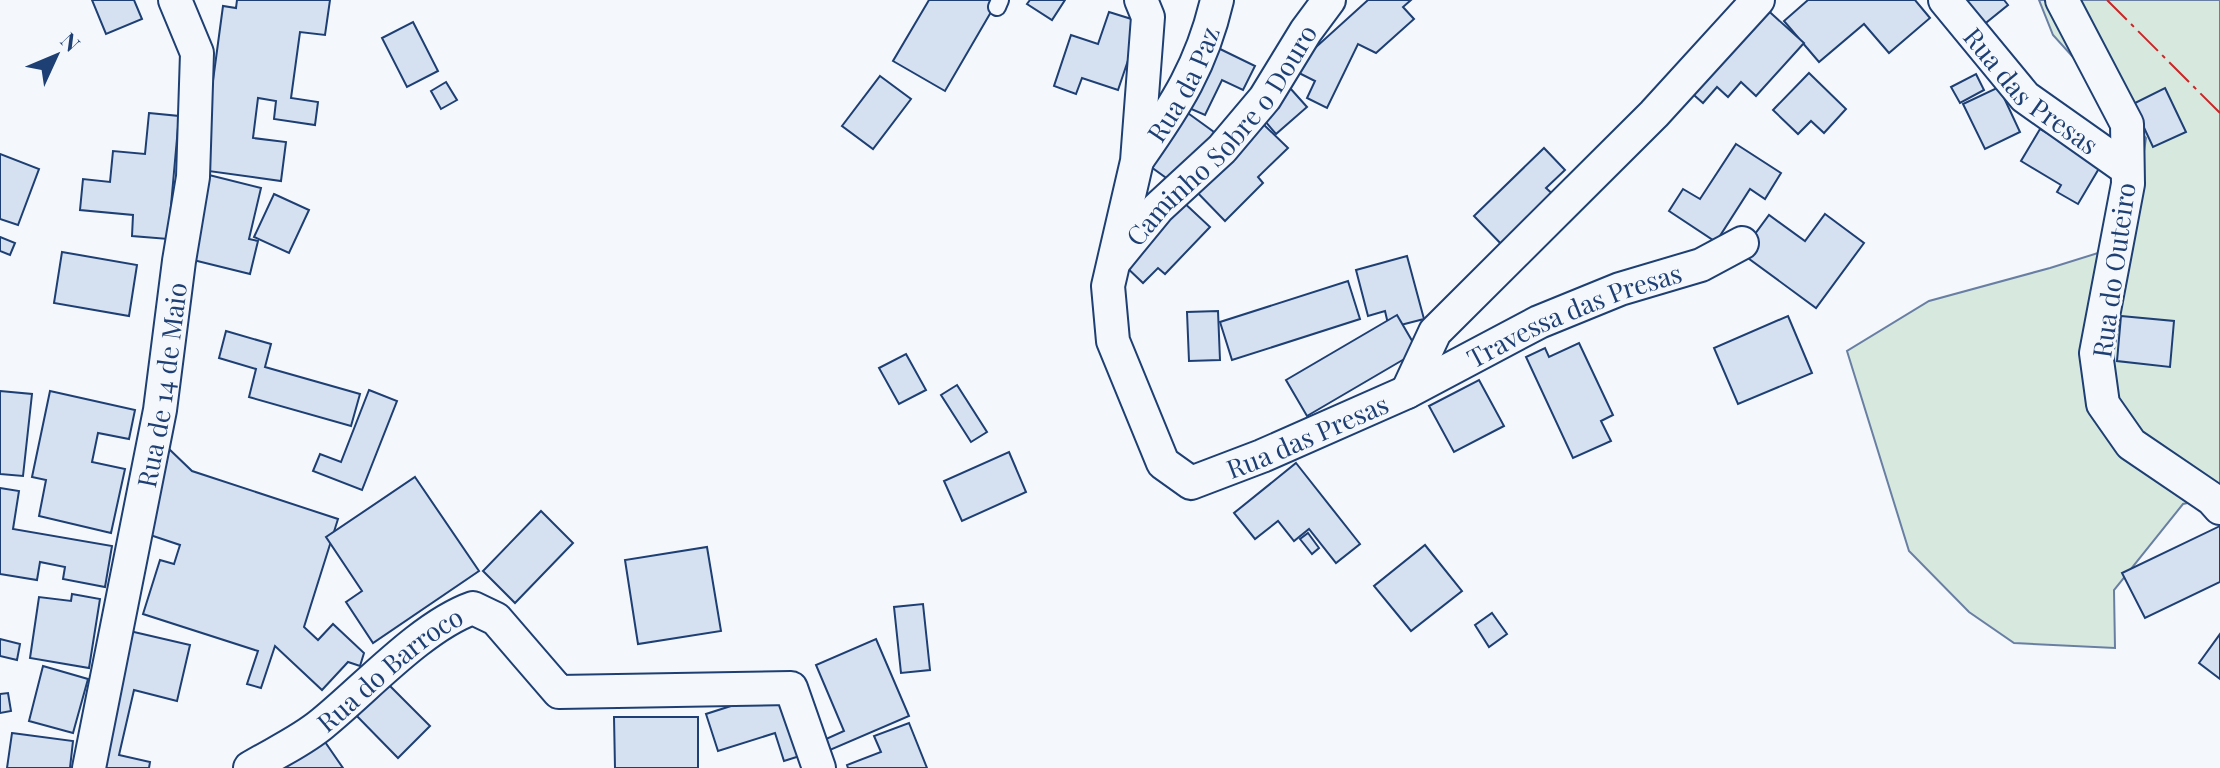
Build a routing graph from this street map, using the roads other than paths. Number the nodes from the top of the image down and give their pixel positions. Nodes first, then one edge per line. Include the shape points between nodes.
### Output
1 (175, 0) edge
2 (201, 0) edge
3 (1141, 0) edge
4 (1217, 0) edge
5 (1758, 0) edge
6 (1945, 0) edge
7 (2062, 0) edge
8 (1335, 2) edge
9 (197, 53) junction
10 (1137, 161) junction
11 (2127, 169) junction
12 (1742, 243) dead end
13 (1113, 263) junction
14 (1407, 392) junction
15 (2217, 503) edge
16 (89, 768) edge
17 (250, 768) edge
18 (819, 768) edge

1 - 9 street, Rua de 14 de Maio
2 - 9 street
3 - 10 street, Rua das Presas via 1148,17
4 - 10 street, Rua da Paz via 1209,34 1180,98
5 - 14 street, Rua das Presas via 1654,114 1435,332
6 - 11 street, Rua das Presas via 2025,97
7 - 11 street, Rua do Outeiro via 2127,124
8 - 13 street, Caminho Sobre o Douro via 1306,31 1265,98 1222,149 1158,208
9 - 16 street, Rua de 14 de Maio via 193,177 160,410
10 - 13 street, Rua das Presas
11 - 15 street, Rua do Outeiro via 2096,353 2103,404 2131,444
12 - 14 street, Travessa das Presas via 1701,265 1620,289 1539,322
13 - 14 street, Rua das Presas via 1108,286 1113,341 1163,463 1191,483
17 - 18 street, Rua do Barroco via 321,726 451,616 473,608 496,619 559,692 791,688

